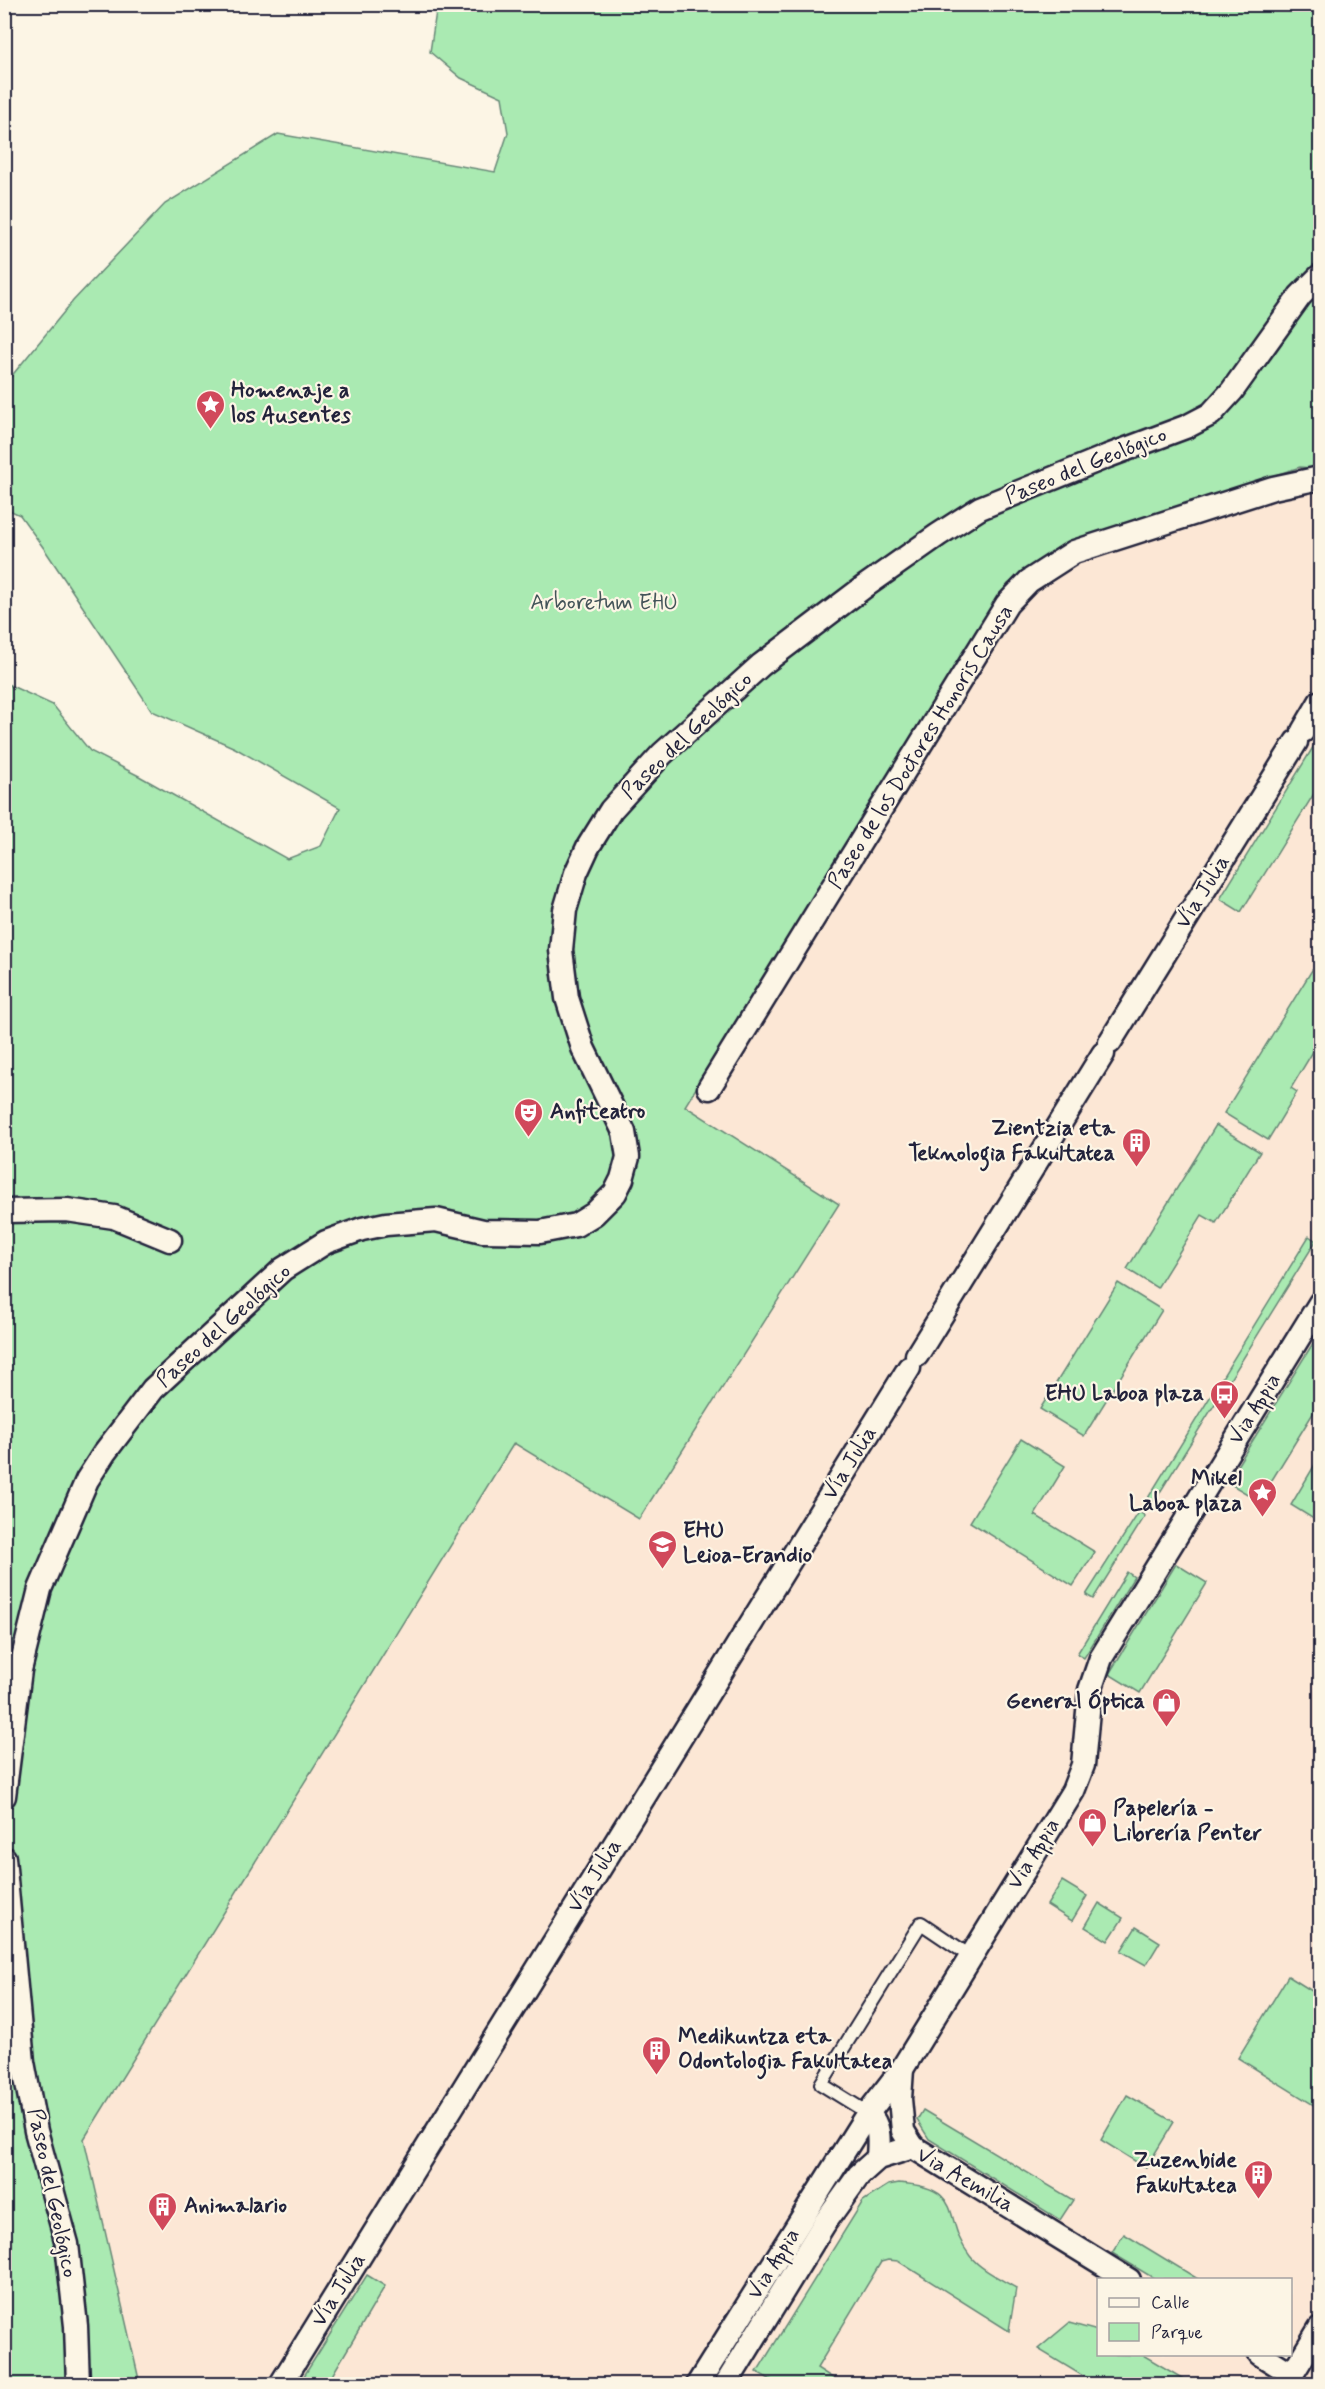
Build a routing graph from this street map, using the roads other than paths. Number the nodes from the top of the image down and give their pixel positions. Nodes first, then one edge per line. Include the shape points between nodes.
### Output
1 (1320, 284) edge
2 (1320, 478) edge
3 (1320, 702) edge
4 (709, 1088) dead end
5 (4, 1211) edge
6 (170, 1240) dead end
7 (1320, 1303) edge
8 (4, 1796) edge
9 (4, 1858) edge
10 (970, 1956) junction
11 (902, 2068) junction
12 (868, 2113) junction
13 (913, 2147) junction
14 (878, 2158) junction
15 (1126, 2278) edge
16 (1320, 2328) edge
17 (1261, 2356) edge
18 (1289, 2379) edge
19 (78, 2385) edge
20 (281, 2385) edge
21 (698, 2385) edge
22 (726, 2385) edge

1 - 8 street, Paseo del Geológico via 1320,276 1300,296 1211,414 980,508 938,535 761,665 662,754 625,795 598,829 576,873 565,910 561,950 567,998 583,1048 624,1132 628,1157 615,1193 576,1226 540,1232 483,1231 436,1220 362,1229 326,1242 283,1269 153,1389 87,1480 40,1589 20,1670
2 - 4 street, Paseo de los Doctores Honoris Causa via 1273,488 1074,552 1029,581 1007,604
3 - 20 street, Vía Julia
5 - 6 street via 67,1210 114,1216
7 - 10 street, Via Appia via 1101,1658 1090,1690 1083,1765 1073,1791
9 - 19 street, Paseo del Geológico via 24,2062 36,2131 67,2244
10 - 11 street, Via Appia
10 - 12 lane via 921,1923 820,2084
11 - 12 street, Via Appia
11 - 13 street via 903,2131
12 - 14 street via 879,2131
12 - 21 street, Via Appia
13 - 14 street, Via Aemilia
13 - 15 street, Via Aemilia
14 - 22 street, Via Aemilia via 859,2175 824,2224
16 - 18 street
17 - 18 street

